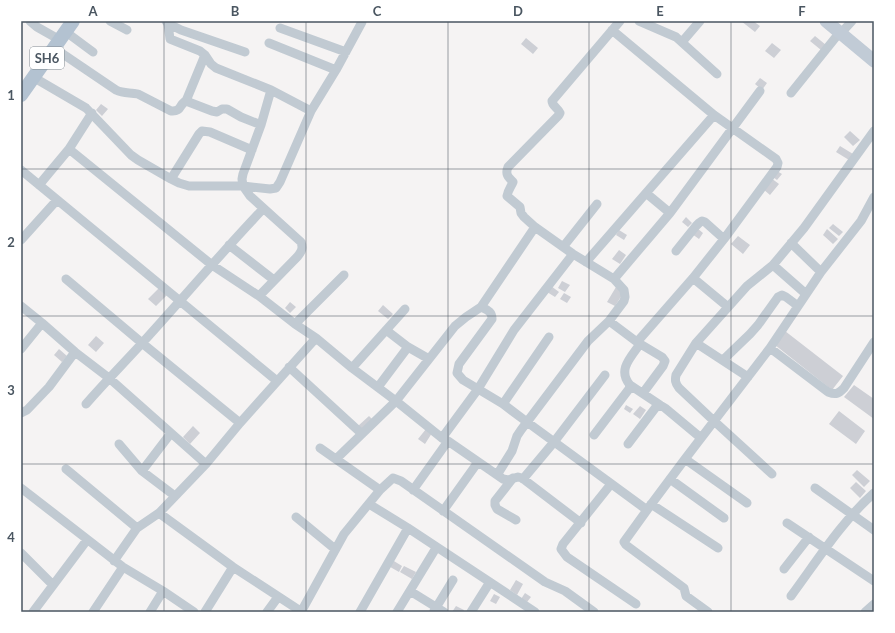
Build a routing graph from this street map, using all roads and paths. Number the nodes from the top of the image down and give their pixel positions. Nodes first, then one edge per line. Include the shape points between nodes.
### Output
1 (30, 21) edge
2 (110, 21) edge
3 (620, 21) edge
4 (639, 21) edge
5 (700, 21) edge
6 (826, 21) edge
7 (852, 21) edge
8 (362, 22) edge
9 (170, 24) edge
10 (280, 28) dead end
11 (126, 30) dead end
12 (612, 30) junction
13 (840, 33) junction
14 (64, 35) edge
15 (682, 42) junction
16 (269, 43) dead end
17 (93, 52) dead end
18 (245, 52) dead end
19 (346, 52) junction
20 (205, 55) junction
21 (874, 61) edge
22 (336, 70) junction
23 (717, 74) dead end
24 (33, 77) junction
25 (271, 90) junction
26 (760, 91) dead end
27 (791, 92) dead end
28 (21, 95) edge
29 (186, 101) junction
30 (311, 111) junction
31 (92, 113) junction
32 (714, 114) junction
33 (261, 125) junction
34 (732, 128) junction
35 (874, 131) edge
36 (69, 149) junction
37 (252, 150) junction
38 (21, 170) edge
39 (171, 179) junction
40 (39, 185) junction
41 (243, 186) junction
42 (646, 193) junction
43 (874, 197) edge
44 (57, 200) junction
45 (596, 204) dead end
46 (263, 208) junction
47 (670, 213) junction
48 (535, 227) junction
49 (724, 239) junction
50 (21, 240) edge
51 (791, 243) junction
52 (229, 244) junction
53 (563, 247) junction
54 (676, 251) dead end
55 (573, 254) junction
56 (586, 262) junction
57 (212, 265) junction
58 (773, 265) junction
59 (821, 272) junction
60 (344, 275) dead end
61 (693, 278) junction
62 (66, 279) dead end
63 (614, 279) junction
64 (274, 280) junction
65 (806, 294) junction
66 (259, 296) junction
67 (180, 300) junction
68 (21, 306) edge
69 (798, 306) junction
70 (481, 307) junction
71 (728, 307) junction
72 (405, 308) dead end
73 (609, 321) junction
74 (42, 323) junction
75 (296, 324) junction
76 (386, 330) junction
77 (549, 337) dead end
78 (316, 338) junction
79 (874, 342) edge
80 (142, 343) junction
81 (638, 343) junction
82 (696, 343) junction
83 (408, 347) junction
84 (770, 348) junction
85 (21, 349) edge
86 (75, 352) junction
87 (429, 359) junction
88 (723, 360) junction
89 (289, 367) junction
90 (352, 368) junction
91 (606, 375) dead end
92 (748, 377) junction
93 (108, 378) junction
94 (278, 381) junction
95 (630, 385) junction
96 (378, 387) junction
97 (478, 390) junction
98 (643, 394) junction
99 (396, 401) junction
100 (86, 404) dead end
101 (503, 404) junction
102 (660, 406) junction
103 (21, 412) edge
104 (714, 421) junction
105 (528, 422) junction
106 (240, 423) junction
107 (171, 433) junction
108 (362, 434) junction
109 (594, 435) dead end
110 (701, 438) junction
111 (445, 439) junction
112 (554, 442) junction
113 (119, 444) dead end
114 (628, 444) dead end
115 (320, 448) dead end
116 (336, 459) junction
117 (685, 459) junction
118 (478, 462) junction
119 (206, 464) junction
120 (66, 469) dead end
121 (142, 471) junction
122 (772, 474) dead end
123 (497, 475) junction
124 (513, 478) junction
125 (523, 479) junction
126 (670, 479) junction
127 (611, 484) junction
128 (21, 488) edge
129 (815, 488) dead end
130 (380, 490) junction
131 (413, 490) junction
132 (874, 493) edge
133 (175, 496) junction
134 (747, 503) dead end
135 (369, 504) junction
136 (649, 507) junction
137 (443, 511) junction
138 (159, 513) junction
139 (852, 515) junction
140 (296, 517) dead end
141 (724, 518) dead end
142 (516, 520) dead end
143 (581, 523) junction
144 (788, 523) dead end
145 (137, 528) junction
146 (408, 528) junction
147 (874, 530) edge
148 (809, 537) junction
149 (87, 540) junction
150 (436, 548) junction
151 (718, 548) dead end
152 (336, 549) junction
153 (826, 549) junction
154 (21, 553) edge
155 (114, 561) junction
156 (123, 567) junction
157 (233, 567) junction
158 (784, 569) dead end
159 (453, 580) dead end
160 (874, 580) edge
161 (490, 582) junction
162 (53, 585) junction
163 (163, 591) junction
164 (410, 591) junction
165 (791, 596) dead end
166 (278, 597) junction
167 (636, 604) dead end
168 (874, 604) edge
169 (438, 610) edge
170 (37, 611) edge
171 (93, 612) edge
172 (150, 612) edge
173 (194, 612) edge
174 (205, 612) edge
175 (267, 612) edge
176 (302, 612) edge
177 (360, 612) edge
178 (397, 612) edge
179 (471, 612) edge
180 (536, 612) edge
181 (594, 612) edge
182 (708, 612) edge
183 (865, 612) edge

1 - 14 street via 36,27
2 - 11 street
3 - 12 street
4 - 15 street
5 - 15 street
6 - 13 main road
7 - 13 street
8 - 19 street
9 - 18 street via 180,30
9 - 20 street via 170,39
10 - 19 street
12 - 32 street
12 - 48 street via 552,101 559,110 559,115 506,171 506,175 513,182 507,196 520,207 524,217
13 - 21 main road
13 - 27 street
14 - 17 street
14 - 24 main road, SH6
14 - 29 street via 116,90 126,94 138,94 171,112 176,112
15 - 23 street
16 - 22 street
19 - 22 street
20 - 25 street via 216,68
20 - 29 street
22 - 30 street
24 - 28 main road, SH6
24 - 31 street
25 - 30 street
25 - 33 street
26 - 34 street
29 - 33 street via 217,112 227,109
30 - 41 street via 276,188
31 - 36 street
31 - 39 street via 131,155
32 - 34 street
32 - 42 street
33 - 37 street
34 - 47 street
34 - 49 street via 778,163
35 - 51 street
36 - 40 street
36 - 57 street
37 - 39 street via 202,131
37 - 41 street via 243,174
38 - 40 street
39 - 41 street via 189,186
40 - 44 street
41 - 46 street
42 - 47 street
42 - 56 street
43 - 59 street via 861,221
44 - 50 street
44 - 67 street
45 - 53 street
46 - 52 street
46 - 64 street via 300,242 302,247 298,256
47 - 63 street
48 - 53 street
48 - 70 street
49 - 54 street via 702,221
49 - 61 street
51 - 58 street
51 - 59 street
52 - 57 street
52 - 64 street
53 - 55 street
55 - 56 street
55 - 97 street via 514,330
56 - 63 street
57 - 66 street
57 - 67 street
58 - 65 street
58 - 71 street via 747,286
59 - 65 street
60 - 75 street
61 - 71 street
61 - 81 street
62 - 80 street
63 - 73 street via 624,290 625,297
64 - 66 street
65 - 69 street
66 - 75 street
67 - 80 street
67 - 94 street
68 - 74 street
69 - 84 street
69 - 88 street via 782,295 778,297 750,334
70 - 87 street via 455,326
70 - 97 street via 490,312 492,319 458,364 457,373 462,380
71 - 82 street
72 - 76 street
73 - 81 street
73 - 105 street via 588,341
74 - 85 street
74 - 86 street
75 - 78 street
76 - 83 street
76 - 90 street
77 - 101 street
78 - 89 street
78 - 90 street
79 - 84 street via 844,388 834,394
80 - 93 street
80 - 106 street
81 - 95 street via 624,370 626,381
81 - 98 street via 665,361
82 - 88 street
82 - 104 street via 676,375 675,384
83 - 87 street
83 - 96 street
84 - 92 street
86 - 93 street
86 - 103 street via 49,386 27,410
87 - 99 street
88 - 92 street
89 - 94 street
89 - 108 street
90 - 96 street
91 - 112 street
92 - 104 street
93 - 100 street
93 - 107 street
94 - 106 street
95 - 98 street
95 - 109 street via 630,389
96 - 99 street
97 - 101 street
97 - 111 street
98 - 102 street
99 - 108 street
99 - 111 street
101 - 105 street
102 - 110 street
102 - 114 street via 656,407
104 - 110 street
104 - 122 street
105 - 112 street
105 - 123 street via 517,436 512,451
106 - 119 street
107 - 119 street
107 - 121 street
108 - 116 street
110 - 117 street
111 - 118 street
111 - 131 street
112 - 125 street
112 - 127 street
113 - 121 street
115 - 116 street
116 - 130 street
117 - 126 street
117 - 134 street
118 - 123 street
118 - 137 street
119 - 133 street
120 - 145 street
121 - 133 street
123 - 124 street via 508,480
124 - 125 street
124 - 142 street via 495,505 497,509
125 - 143 street
126 - 136 street
126 - 141 street
127 - 136 street
127 - 143 street
128 - 149 street
129 - 139 street
130 - 131 street via 393,478
130 - 135 street
131 - 137 street
132 - 139 street
133 - 138 street
135 - 146 street
135 - 152 street via 344,534
136 - 151 street
136 - 182 street via 624,542 680,584 686,596
137 - 181 street via 545,582 565,591
138 - 145 street
138 - 157 street
139 - 147 street
139 - 153 street
140 - 152 street
143 - 167 street via 561,549 567,557
144 - 148 street
145 - 155 street
146 - 150 street
146 - 177 street
148 - 153 street
148 - 158 street
149 - 155 street
149 - 162 street
150 - 161 street
150 - 164 street
152 - 176 street
153 - 160 street
153 - 165 street
154 - 162 street
155 - 156 street
156 - 163 street
156 - 171 street
157 - 166 street
157 - 174 street
159 - 169 street
161 - 179 street
161 - 180 street
162 - 170 street
163 - 172 street
163 - 173 street
164 - 169 street
164 - 178 street
166 - 175 street
166 - 176 street
168 - 183 street

